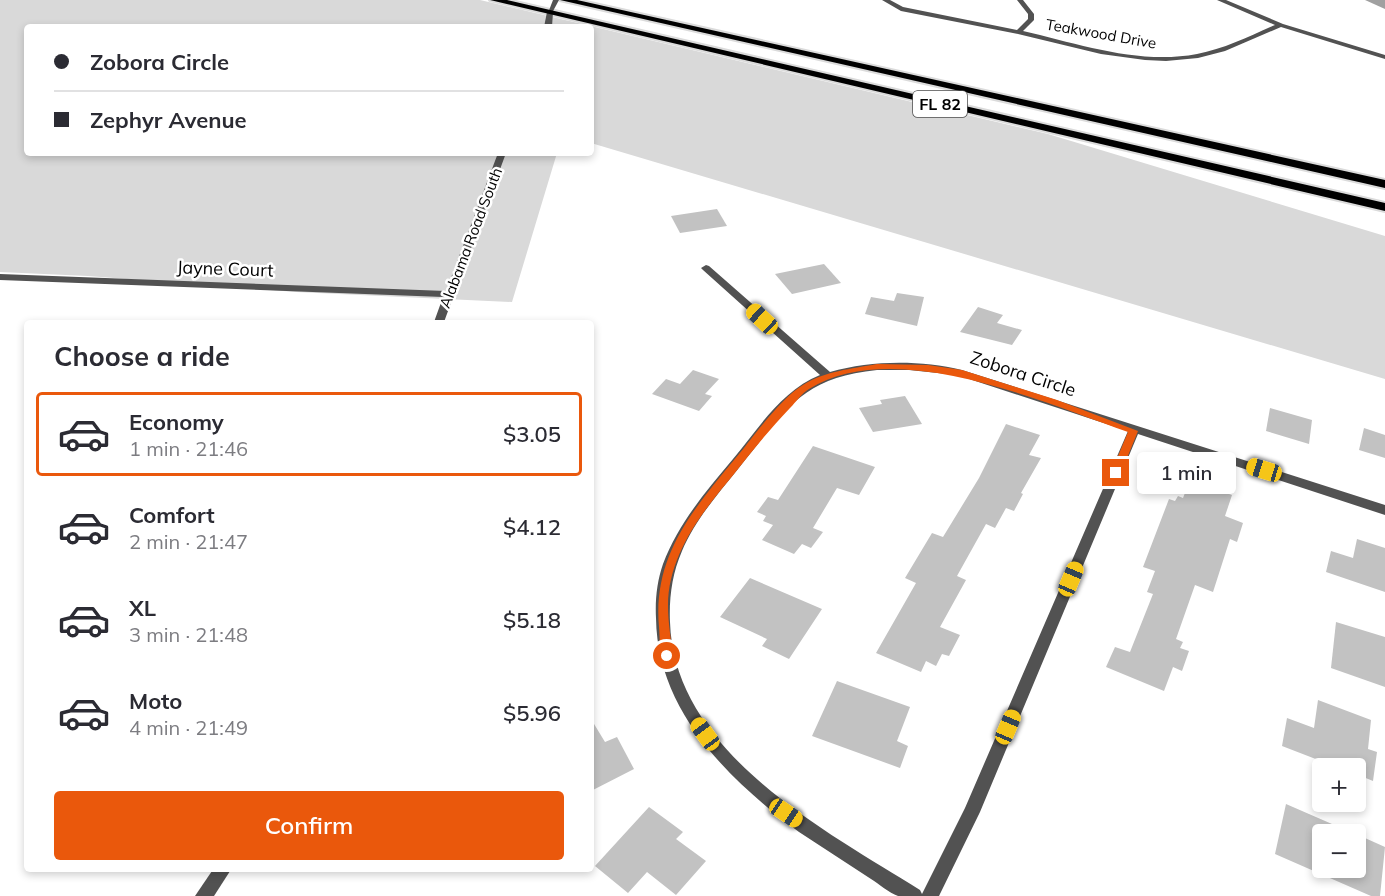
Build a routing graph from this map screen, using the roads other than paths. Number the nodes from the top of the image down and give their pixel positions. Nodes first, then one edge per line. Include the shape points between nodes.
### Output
1 (495, 0) edge
2 (556, 0) edge
3 (565, 0) edge
4 (885, 0) edge
5 (1020, 0) edge
6 (1220, 0) edge
7 (550, 12) junction
8 (548, 24) edge
9 (1281, 26) junction
10 (1018, 32) junction
11 (1385, 57) edge
12 (501, 156) edge
13 (1385, 184) edge
14 (1385, 207) edge
15 (705, 268) dead end
16 (0, 277) edge
17 (450, 294) junction
18 (440, 320) edge
19 (828, 376) junction
20 (1134, 431) junction
21 (1385, 510) edge
22 (221, 872) edge
23 (204, 896) edge
24 (914, 896) edge
25 (930, 896) edge

1 - 7 highway, FL 82
2 - 7 street
3 - 13 highway, FL 82
4 - 10 street, Teakwood Drive via 901,9
5 - 10 street via 1031,14
6 - 9 street
7 - 8 street
7 - 14 highway, FL 82
9 - 10 street, Teakwood Drive via 1199,55 1172,59 1123,54
9 - 11 street
12 - 17 street, Alabama Road South
15 - 19 street
16 - 17 street, Jayne Court
17 - 18 street, Alabama Road South
19 - 20 street, Zobora Circle via 877,366 958,372
19 - 24 street, Zobora Circle via 804,388 784,407 707,500 680,540 669,568 662,604 667,656 692,717 717,751 766,799
20 - 21 street, Zobora Circle
20 - 25 street via 972,812
22 - 23 street

